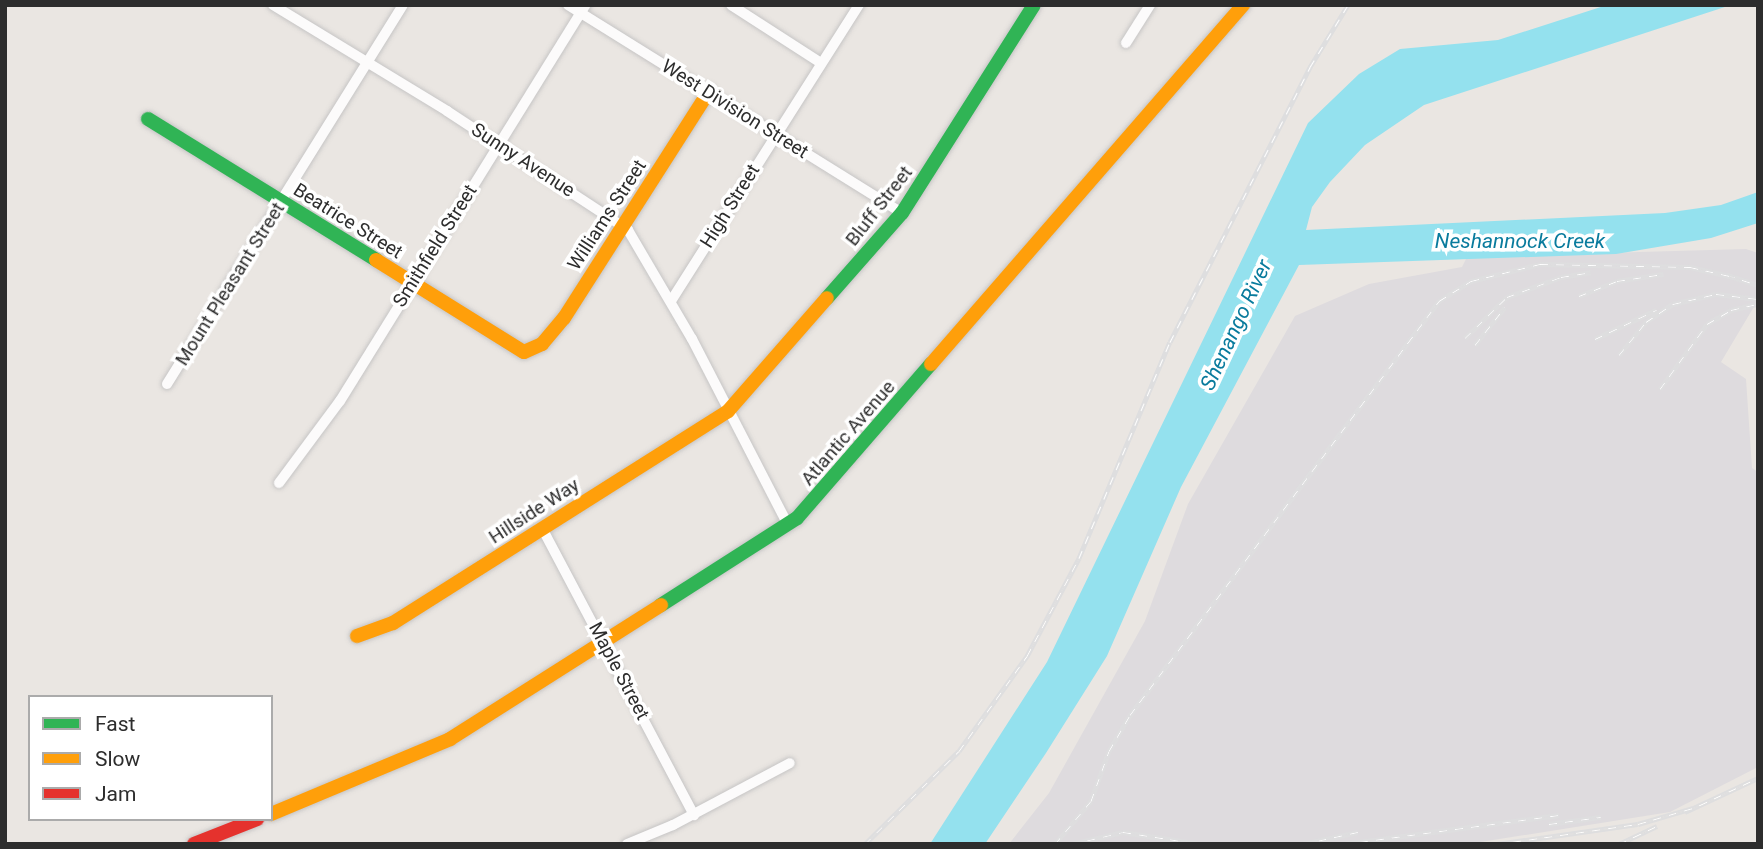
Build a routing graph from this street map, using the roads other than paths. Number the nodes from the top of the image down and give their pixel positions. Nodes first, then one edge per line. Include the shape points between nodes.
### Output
1 (273, 5) edge
2 (403, 5) edge
3 (568, 5) edge
4 (731, 5) edge
5 (859, 5) edge
6 (1034, 5) edge
7 (1150, 5) edge
8 (1243, 5) edge
9 (583, 9) edge
10 (1126, 43) dead end
11 (367, 63) junction
12 (821, 63) junction
13 (709, 91) junction
14 (148, 119) dead end
15 (775, 133) junction
16 (499, 145) junction
17 (282, 202) junction
18 (902, 213) junction
19 (622, 225) junction
20 (412, 284) junction
21 (671, 301) junction
22 (529, 352) joint
23 (167, 384) dead end
24 (728, 411) junction
25 (279, 483) dead end
26 (788, 525) junction
27 (542, 528) junction
28 (357, 636) dead end
29 (603, 642) junction
30 (790, 763) dead end
31 (273, 813) edge
32 (694, 815) junction
33 (252, 821) edge
34 (194, 844) edge
35 (627, 844) edge

1 - 11 street, Sunny Avenue
2 - 11 street, Mount Pleasant Street
3 - 9 street, West Division Street
4 - 12 street
5 - 12 street, High Street
6 - 18 street, Bluff Street
7 - 10 street
8 - 26 street, Atlantic Avenue via 861,449
9 - 13 street, West Division Street
9 - 16 street, Smithfield Street
11 - 16 street, Sunny Avenue
11 - 17 street, Mount Pleasant Street
12 - 15 street, High Street
13 - 15 street, West Division Street
13 - 19 street, Williams Street
14 - 17 street, Beatrice Street
15 - 18 street, West Division Street
15 - 21 street, High Street
16 - 19 street, Sunny Avenue
16 - 20 street, Smithfield Street
17 - 20 street, Beatrice Street
17 - 23 street, Mount Pleasant Street
18 - 24 street, Bluff Street
19 - 21 street, Sunny Avenue
19 - 22 street, Williams Street via 564,318
20 - 22 street, Beatrice Street via 517,351
20 - 25 street, Smithfield Street via 340,401
21 - 24 street, Sunny Avenue
24 - 26 street, Sunny Avenue
24 - 27 street, Hillside Way
26 - 29 street, Atlantic Avenue
27 - 28 street, Hillside Way via 393,623
27 - 29 street, Maple Street
29 - 31 street, Atlantic Avenue via 450,739
29 - 32 street, Maple Street
30 - 32 street
32 - 35 street
33 - 34 street

